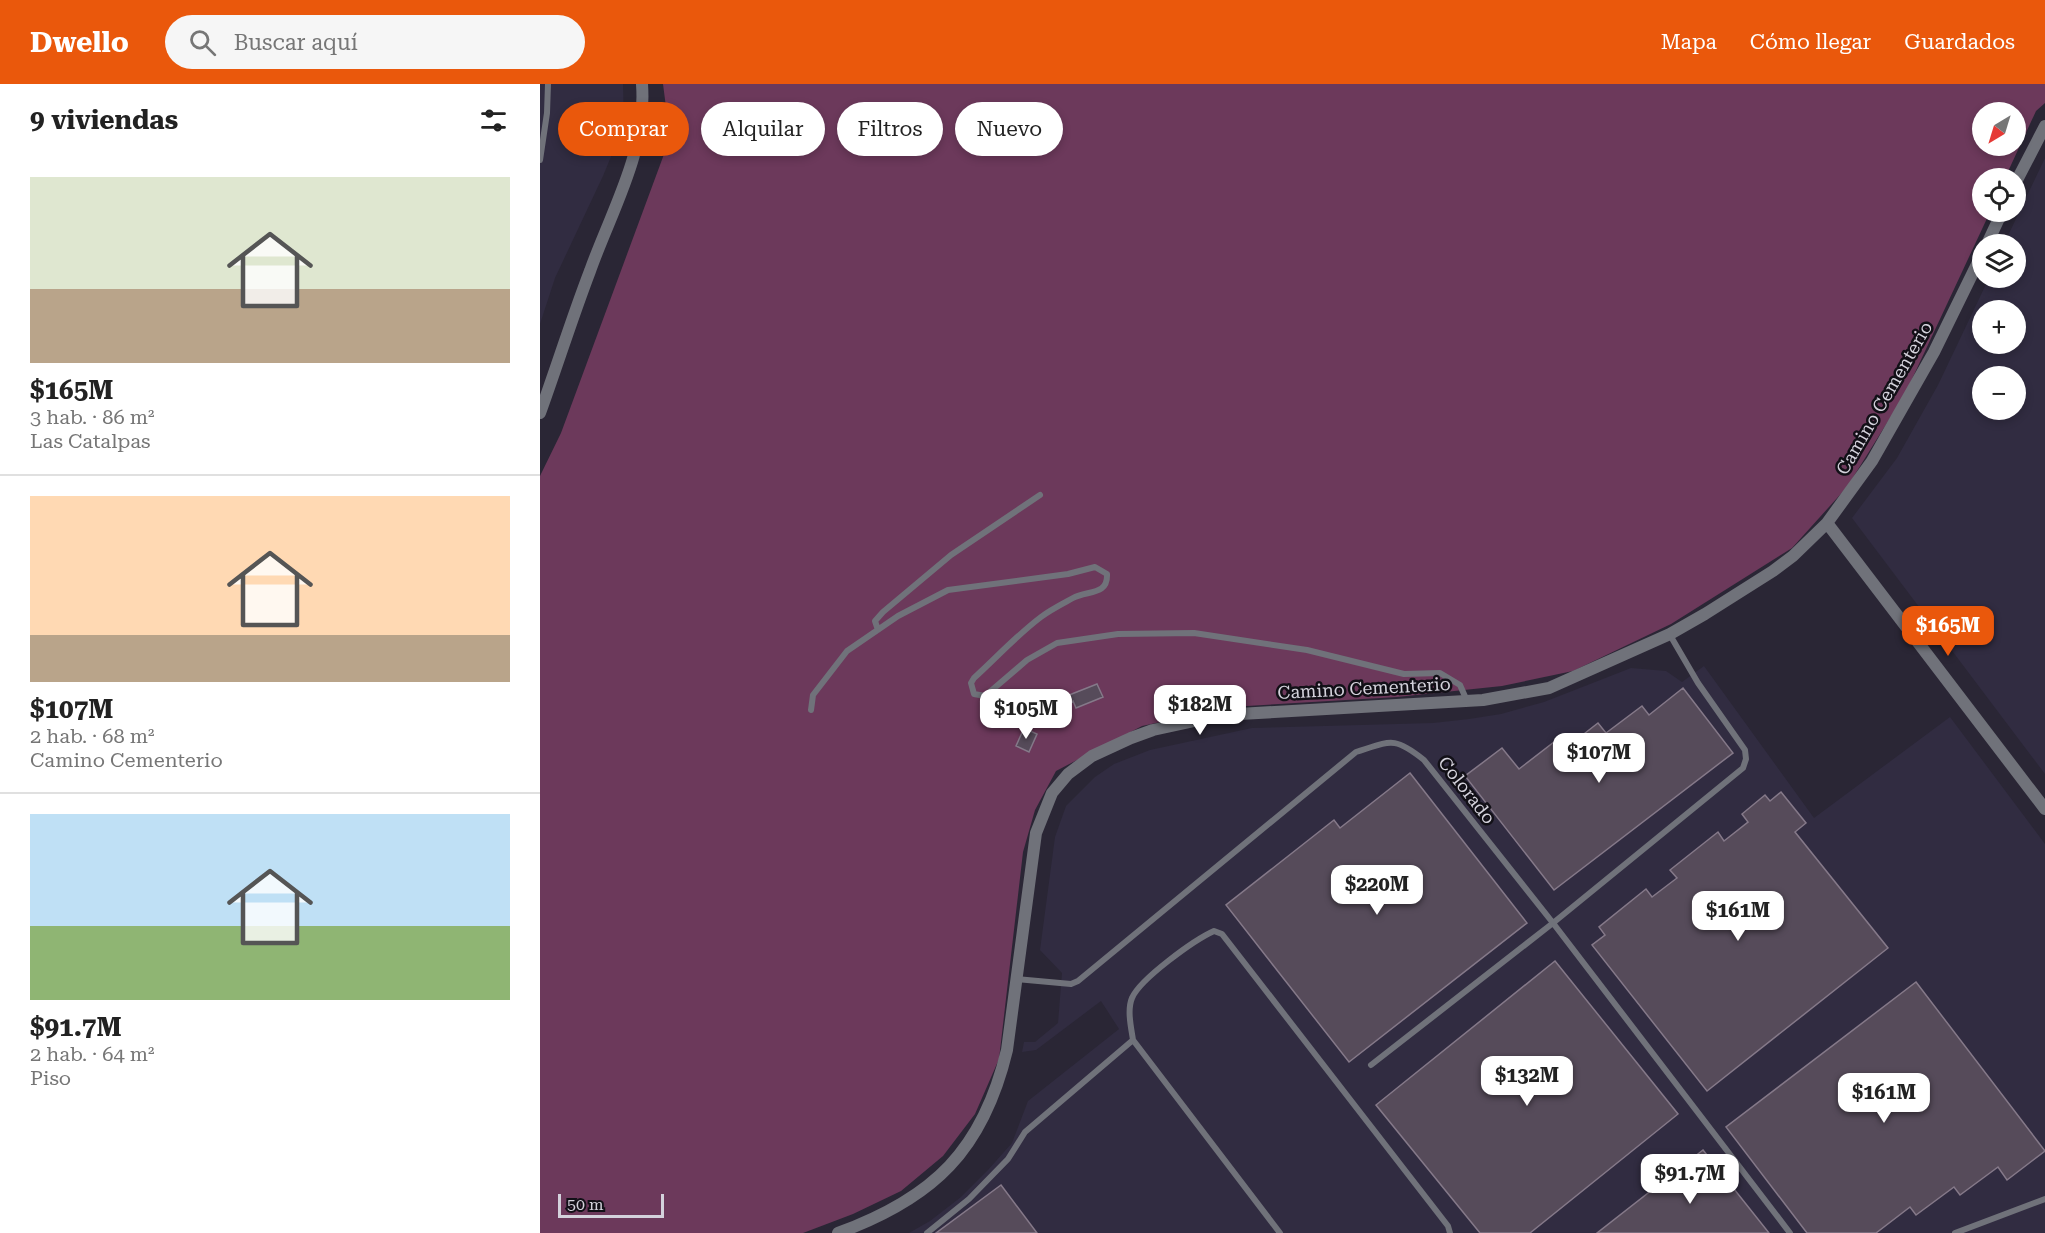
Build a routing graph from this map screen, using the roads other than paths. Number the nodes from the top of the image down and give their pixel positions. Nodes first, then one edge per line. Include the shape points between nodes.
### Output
1 (548, 84) edge
2 (642, 84) edge
3 (2045, 126) edge
4 (540, 160) edge
5 (2023, 168) edge
6 (1972, 274) edge
7 (540, 413) edge
8 (1040, 495) dead end
9 (1827, 523) junction
10 (878, 630) junction
11 (1670, 634) junction
12 (1467, 701) junction
13 (811, 710) dead end
14 (2045, 809) edge
15 (1553, 923) junction
16 (1017, 979) junction
17 (1132, 1040) junction
18 (1371, 1065) dead end
19 (2045, 1199) edge
20 (837, 1233) edge
21 (927, 1233) edge
22 (1280, 1233) edge
23 (1450, 1233) edge
24 (1790, 1233) edge
25 (1955, 1233) edge

1 - 4 lane
2 - 7 street via 640,135 625,186 590,270
3 - 5 street
6 - 9 street, Camino Cementerio via 1934,352 1872,461
8 - 10 lane via 951,555 883,612 875,621
9 - 11 street, Camino Cementerio via 1773,571
9 - 14 street
10 - 12 lane via 948,590 1095,567 1107,574 1104,587 1077,596 1041,617 974,678 974,694 985,696 1027,660 1057,643 1118,634 1194,633 1307,650 1404,674 1440,673 1460,685
10 - 13 lane via 847,651 813,695
11 - 12 street, Camino Cementerio via 1549,688
11 - 15 lane via 1698,683 1745,750 1743,768
12 - 16 street, Camino Cementerio via 1222,715 1153,730 1092,756 1059,783 1041,818 1033,850
15 - 16 lane, Colorado via 1424,760 1406,745 1388,741 1356,752 1078,981 1071,984
15 - 18 lane
15 - 24 lane, Colorado
16 - 20 street, Camino Cementerio via 1001,1073 972,1140 952,1165 921,1190 878,1216
17 - 21 lane via 1024,1132 1008,1159 969,1199
17 - 22 lane
17 - 23 lane via 1131,1000 1141,983 1206,934 1222,933
19 - 25 lane

